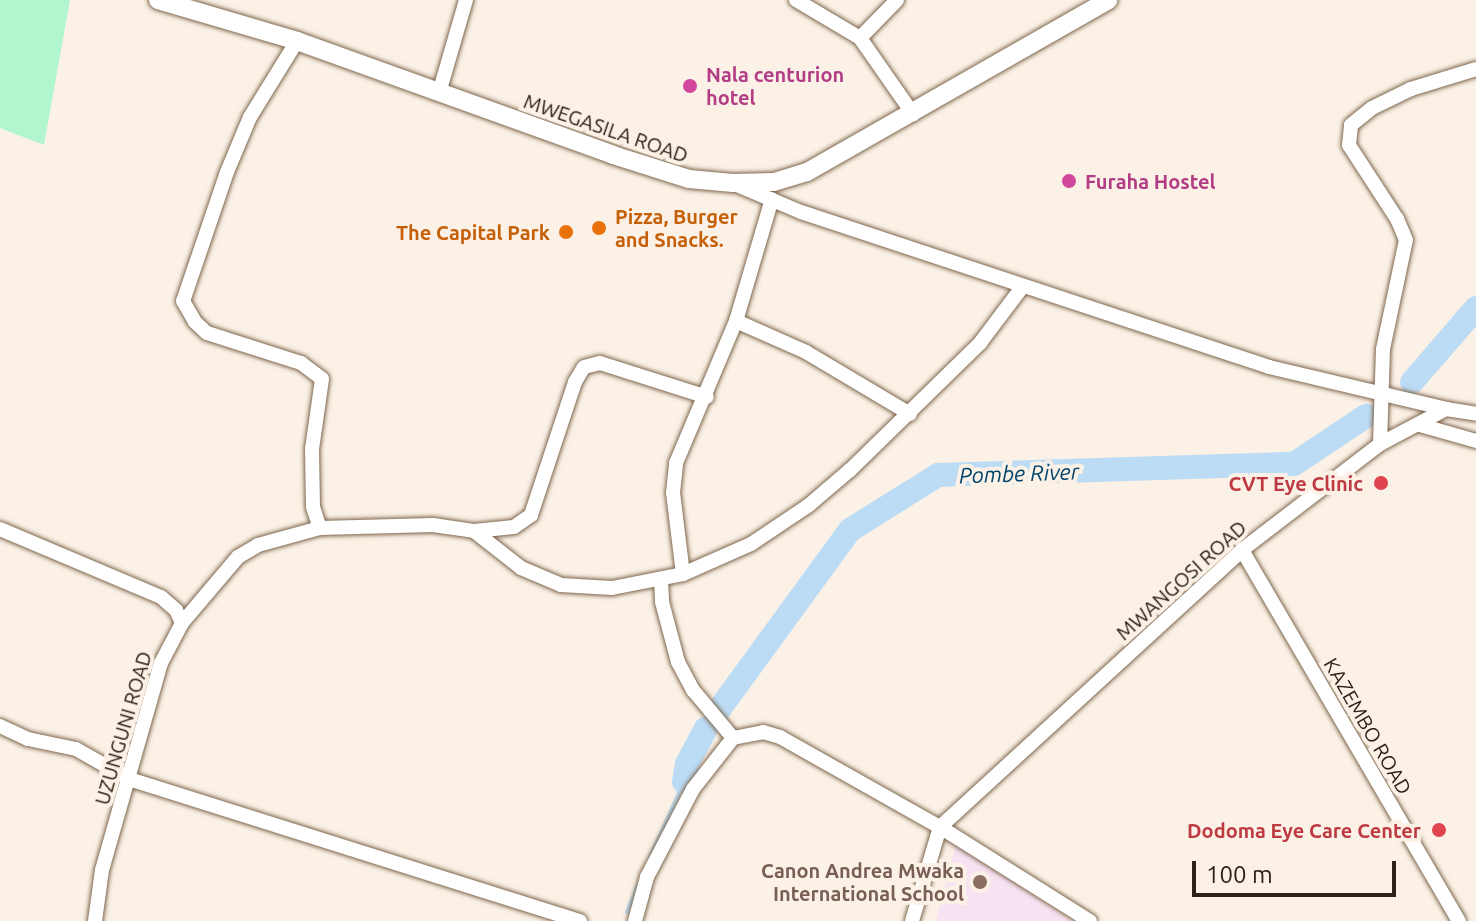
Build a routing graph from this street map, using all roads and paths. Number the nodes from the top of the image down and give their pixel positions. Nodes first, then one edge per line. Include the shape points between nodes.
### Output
1 (158, 0) edge
2 (466, 0) edge
3 (796, 0) edge
4 (897, 0) edge
5 (1108, 0) edge
6 (860, 38) junction
7 (297, 41) junction
8 (1476, 69) edge
9 (439, 93) junction
10 (913, 114) junction
11 (733, 183) junction
12 (772, 199) junction
13 (1023, 286) junction
14 (736, 321) junction
15 (1380, 394) junction
16 (707, 397) junction
17 (1446, 409) junction
18 (910, 414) junction
19 (1476, 414) edge
20 (1420, 425) junction
21 (1476, 441) edge
22 (1380, 444) junction
23 (320, 528) junction
24 (0, 529) edge
25 (474, 531) junction
26 (1242, 550) junction
27 (683, 574) junction
28 (661, 580) junction
29 (182, 623) junction
30 (0, 726) edge
31 (733, 738) junction
32 (129, 779) junction
33 (940, 827) junction
34 (95, 921) edge
35 (580, 921) edge
36 (635, 921) edge
37 (912, 921) edge
38 (1090, 921) edge
39 (1459, 921) edge

1 - 7 street, MWEGASILA ROAD
2 - 9 street
3 - 6 street
4 - 6 street
5 - 10 street, MWEGASILA ROAD
6 - 10 street
7 - 9 street, MWEGASILA ROAD
7 - 23 street via 250,117 183,301 207,333 301,363 322,379 312,449 313,507
8 - 15 street via 1411,89 1351,125 1349,145 1406,240 1383,349
9 - 11 street, MWEGASILA ROAD via 689,179
10 - 11 street, MWEGASILA ROAD via 807,172 774,182
11 - 12 street
12 - 13 street
12 - 14 street
13 - 15 street via 1269,367
13 - 18 street, UZUNGUNI ROAD via 980,343
14 - 16 street
14 - 18 street via 806,352
15 - 17 street
15 - 22 street
16 - 25 street via 600,363 584,367 531,515 514,527
16 - 27 street via 673,477
17 - 19 street
17 - 20 street, MWANGOSI ROAD
18 - 27 street, UZUNGUNI ROAD via 809,505 751,544
20 - 21 street
20 - 22 street, MWANGOSI ROAD
22 - 26 street, MWANGOSI ROAD
23 - 25 street, UZUNGUNI ROAD via 433,525
23 - 29 street, UZUNGUNI ROAD via 258,545 238,557
24 - 29 street via 161,597
25 - 28 street, UZUNGUNI ROAD via 521,568 561,585 612,588
26 - 33 street, MWANGOSI ROAD
26 - 39 street, KAZEMBO ROAD
27 - 28 street, UZUNGUNI ROAD
28 - 31 street via 678,662 693,690
29 - 32 street, UZUNGUNI ROAD via 161,663
30 - 32 street via 28,739 76,749
31 - 33 street via 763,732 780,737
31 - 36 street via 693,789 647,877
32 - 34 street, UZUNGUNI ROAD via 102,870
32 - 35 street
33 - 37 street
33 - 38 street

